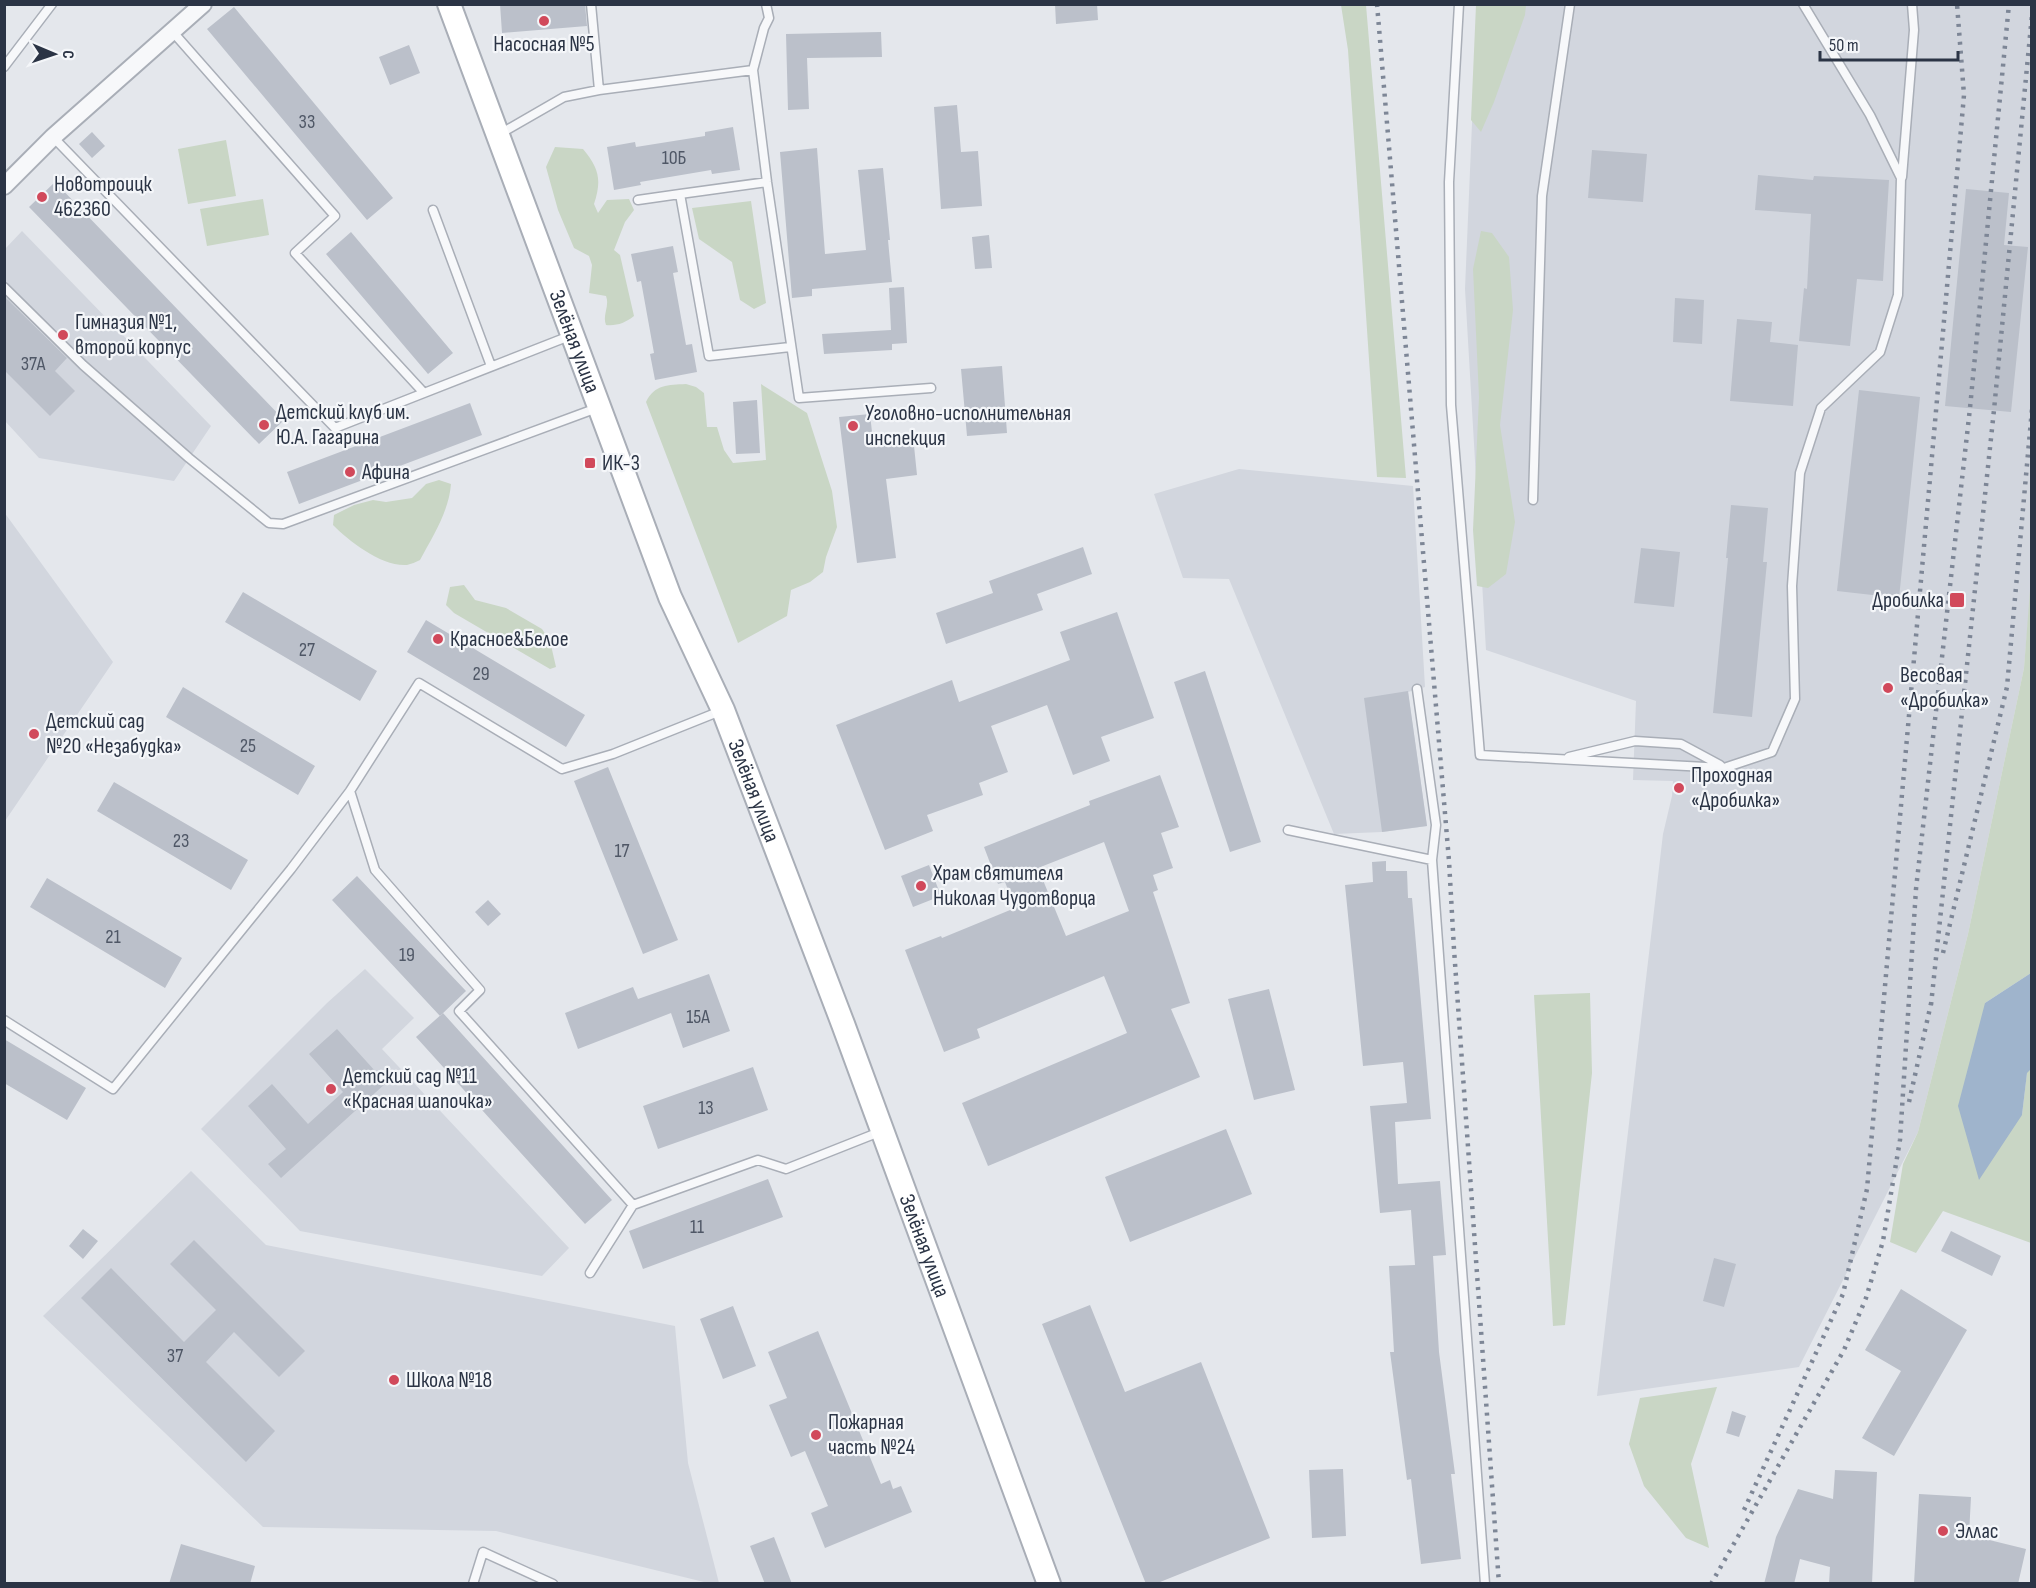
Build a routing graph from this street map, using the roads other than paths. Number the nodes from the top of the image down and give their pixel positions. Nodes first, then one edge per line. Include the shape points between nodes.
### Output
1 (52, 4) edge
2 (203, 4) edge
3 (449, 4) edge
4 (591, 4) edge
5 (766, 4) edge
6 (1458, 4) edge
7 (1570, 4) edge
8 (1803, 4) edge
9 (1912, 4) edge
10 (172, 31) junction
11 (4, 67) edge
12 (753, 70) junction
13 (599, 90) junction
14 (498, 135) junction
15 (53, 137) junction
16 (1901, 178) junction
17 (767, 182) junction
18 (4, 186) edge
19 (680, 194) junction
20 (638, 200) dead end
21 (433, 210) dead end
22 (4, 287) edge
23 (573, 334) junction
24 (790, 347) junction
25 (491, 366) junction
26 (931, 387) dead end
27 (424, 393) junction
28 (601, 407) junction
29 (1533, 500) dead end
30 (1417, 689) dead end
31 (723, 710) junction
32 (1560, 759) junction
33 (1724, 768) junction
34 (350, 791) junction
35 (1288, 830) dead end
36 (1432, 860) junction
37 (4, 1020) edge
38 (882, 1131) junction
39 (633, 1205) junction
40 (590, 1273) dead end
41 (473, 1584) edge
42 (553, 1584) edge
43 (1049, 1584) edge
44 (1485, 1584) edge

1 - 11 lane
2 - 10 street
3 - 14 main road, Зелёная улица
4 - 13 lane
5 - 12 lane via 769,18
6 - 32 lane via 1449,182 1450,405 1480,755
7 - 29 lane via 1542,196
8 - 16 lane via 1870,115
9 - 16 lane via 1914,30
10 - 15 street
10 - 27 lane via 335,216 295,253
12 - 13 lane
12 - 17 lane
13 - 14 lane via 564,97
14 - 23 main road, Зелёная улица
15 - 18 street
15 - 27 lane via 335,428
16 - 33 lane via 1898,295 1880,352 1821,408 1800,473 1792,586 1795,699 1772,752
17 - 19 lane
17 - 24 lane
19 - 20 lane
19 - 24 lane via 710,356
21 - 25 lane
22 - 28 lane via 83,365 269,523 283,524
23 - 25 lane
23 - 28 main road, Зелёная улица
24 - 26 lane via 799,398
25 - 27 lane
28 - 31 main road, Зелёная улица via 670,597
30 - 36 lane via 1436,825
31 - 34 lane via 613,754 562,769 419,683
31 - 38 main road, Зелёная улица
32 - 33 lane
32 - 33 lane via 1635,741 1681,744
34 - 37 lane via 113,1089
34 - 39 lane via 375,870 480,990 459,1011
35 - 36 lane
36 - 44 lane
38 - 39 lane via 786,1169 758,1160
38 - 43 main road, Зелёная улица
39 - 40 lane
41 - 42 lane via 483,1552

